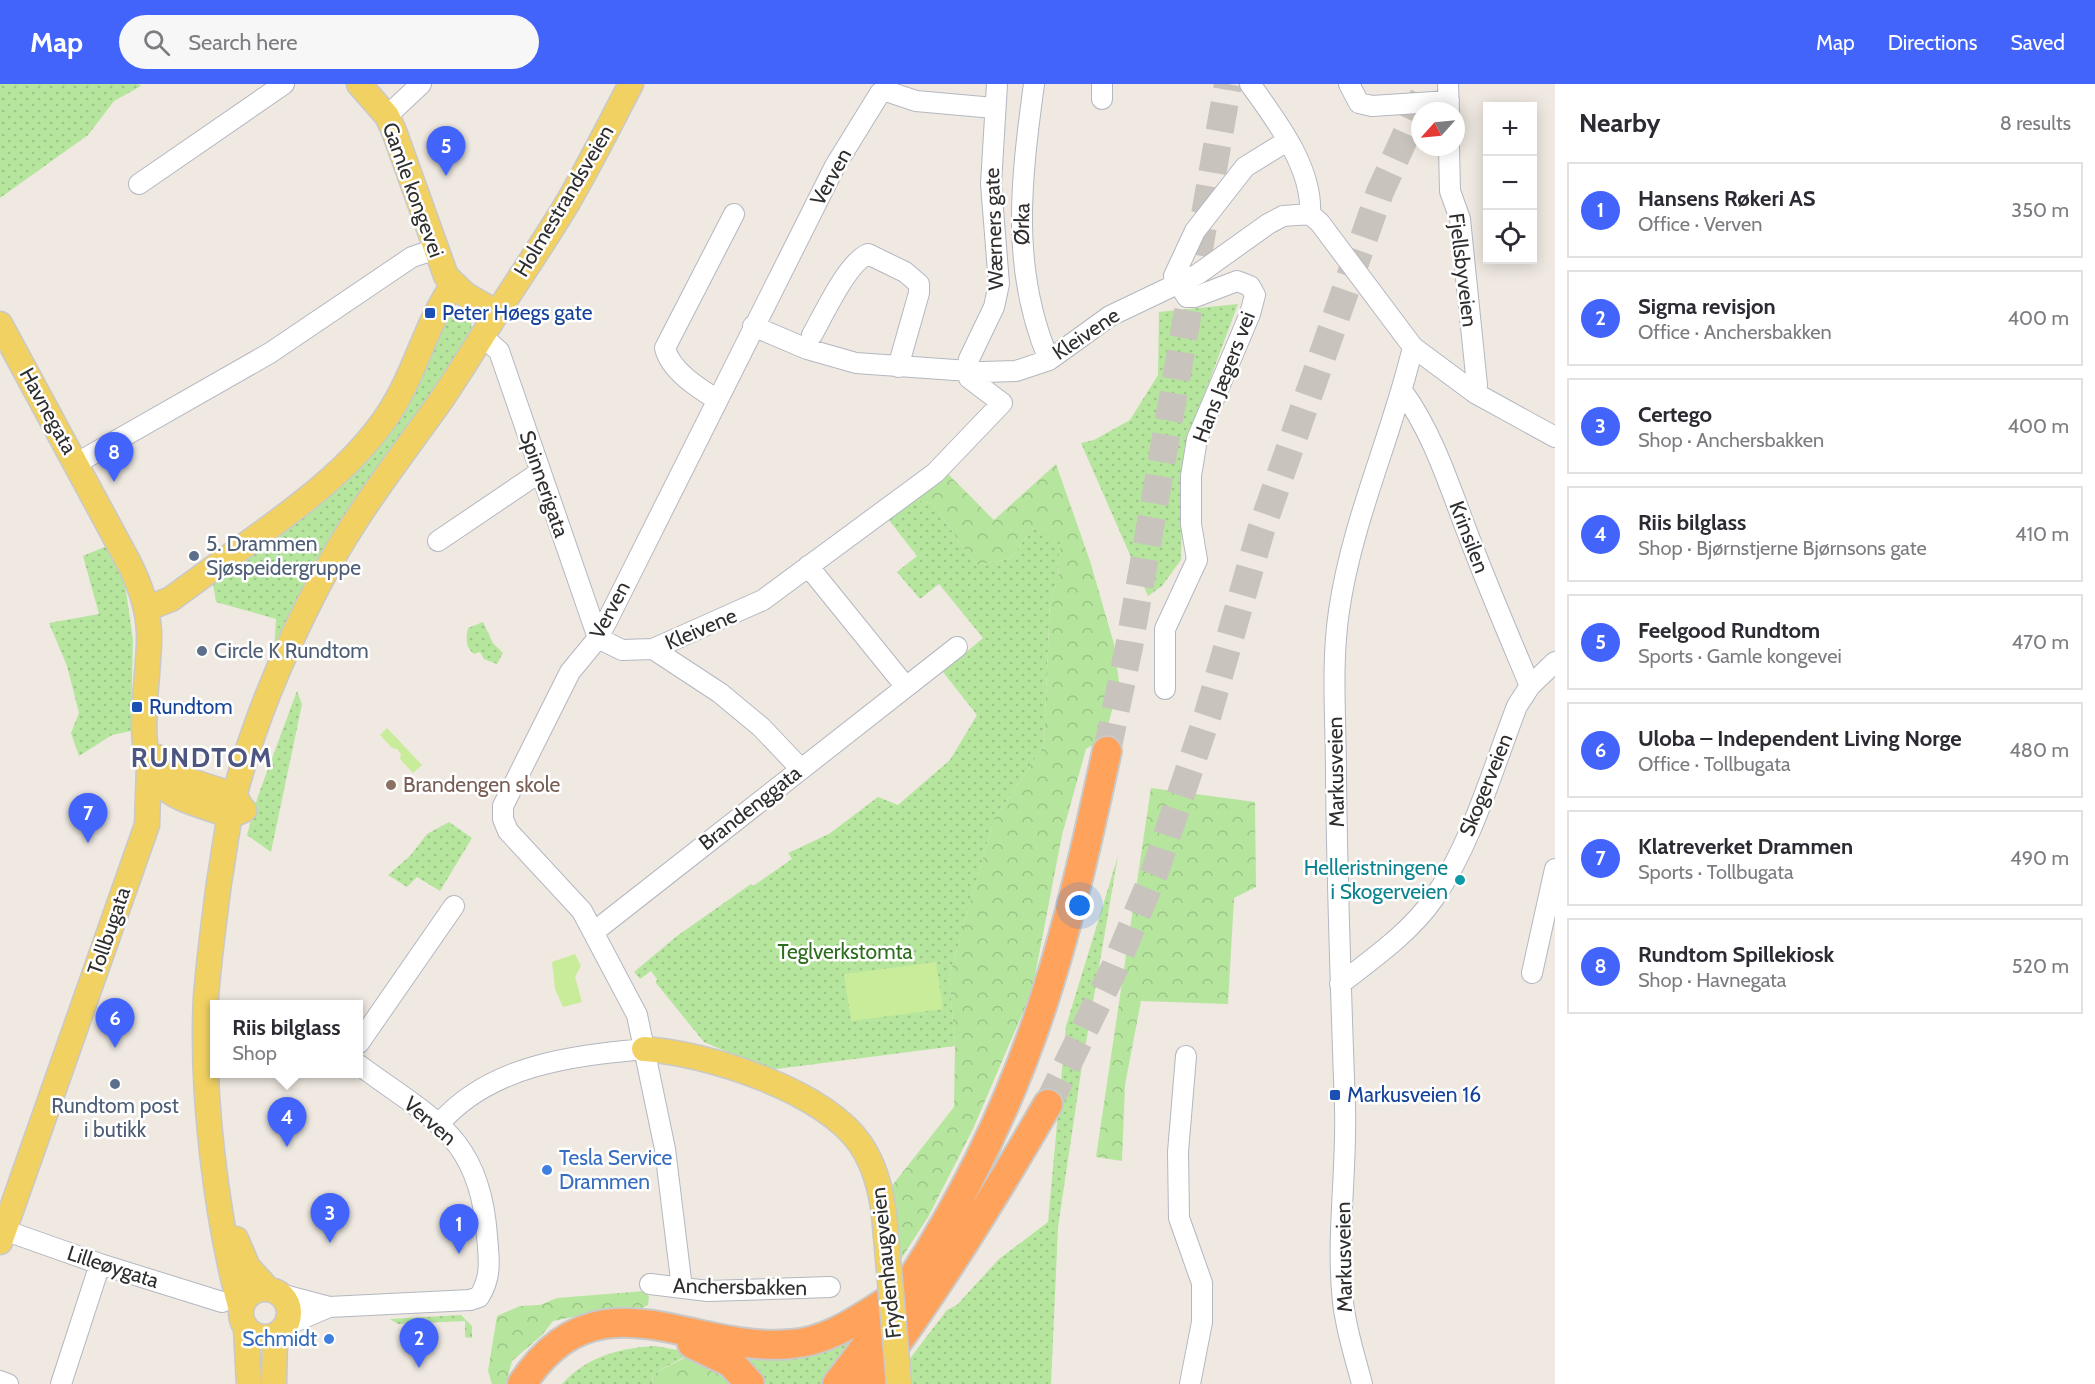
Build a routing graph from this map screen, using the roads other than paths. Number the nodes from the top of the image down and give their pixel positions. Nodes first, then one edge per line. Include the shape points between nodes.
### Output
1 (284, 84) edge
2 (359, 84) edge
3 (421, 84) edge
4 (631, 84) edge
5 (997, 84) edge
6 (1034, 84) edge
7 (1250, 84) edge
8 (1349, 84) edge
9 (1449, 99) edge
10 (994, 108) junction
11 (387, 116) junction
12 (1287, 141) junction
13 (1449, 156) edge
14 (139, 184) dead end
15 (734, 214) dead end
16 (1310, 214) junction
17 (436, 249) junction
18 (1177, 283) junction
19 (453, 285) junction
20 (497, 313) junction
21 (0, 324) edge
22 (753, 326) junction
23 (812, 335) dead end
24 (482, 336) junction
25 (1413, 347) junction
26 (1045, 362) junction
27 (898, 367) junction
28 (966, 370) junction
29 (1402, 392) junction
30 (1475, 393) junction
31 (716, 399) junction
32 (436, 407) junction
33 (1555, 437) edge
34 (77, 463) junction
35 (540, 472) junction
36 (438, 542) dead end
37 (808, 566) junction
38 (145, 602) junction
39 (598, 638) junction
40 (957, 647) dead end
41 (653, 649) junction
42 (1555, 662) edge
43 (1530, 686) junction
44 (906, 687) junction
45 (1165, 689) dead end
46 (1107, 750) tunnel mouth
47 (800, 768) junction
48 (162, 784) junction
49 (236, 807) junction
50 (1555, 868) edge
51 (450, 911) dead end
52 (595, 931) junction
53 (1532, 973) dead end
54 (1340, 984) junction
55 (217, 1000) edge
56 (363, 1037) edge
57 (644, 1048) junction
58 (1186, 1056) dead end
59 (363, 1068) edge
60 (216, 1078) edge
61 (1048, 1104) tunnel mouth
62 (439, 1124) junction
63 (2, 1236) edge
64 (100, 1264) junction
65 (650, 1284) dead end
66 (830, 1287) dead end
67 (682, 1288) junction
68 (274, 1291) junction
69 (904, 1292) junction
70 (329, 1306) junction
71 (236, 1313) junction
72 (281, 1330) junction
73 (0, 1382) edge
74 (8, 1384) edge
75 (62, 1384) edge
76 (249, 1384) edge
77 (274, 1384) edge
78 (522, 1384) edge
79 (543, 1384) edge
80 (750, 1384) edge
81 (837, 1384) edge
82 (867, 1384) edge
83 (899, 1384) edge
84 (1190, 1384) edge
85 (1362, 1384) edge

1 - 14 street
2 - 11 main road, Gamle kongevei
3 - 11 street
4 - 20 main road, Holmestrandsveien via 567,204
5 - 10 street, Wærners gate
6 - 26 street, Ørka via 1024,163 1022,257
7 - 12 street
8 - 9 street via 1359,103 1372,106
10 - 22 street, Verven via 916,101 886,91 880,93 835,166
10 - 28 street, Wærners gate via 991,184 999,284 994,307
11 - 17 main road, Gamle kongevei
12 - 16 street via 1309,188
12 - 18 street via 1245,167 1225,191 1195,231 1178,264 1174,276
13 - 30 street, Fjellsbyveien via 1450,191 1460,219
15 - 31 street via 665,348 668,358 699,389
16 - 18 street, Kleivene via 1283,216 1198,274
16 - 25 street
17 - 19 main road, Gamle kongevei
17 - 34 street via 412,257 270,353
18 - 26 street, Kleivene via 1110,316
18 - 45 street, Hans Jægers vei via 1187,297 1237,281 1250,286 1255,295 1197,439 1191,476 1191,524 1197,560 1165,629
19 - 20 main road
19 - 38 main road via 441,303 402,393 352,460 171,599
20 - 24 main road, Holmestrandsveien
21 - 34 main road, Havnegata
22 - 27 street via 807,349 856,363
22 - 31 street, Verven
23 - 27 street via 860,257 868,254 905,272 919,284
24 - 32 main road, Holmestrandsveien
24 - 35 street, Spinnerigata via 499,351
25 - 29 street, Markusveien
25 - 30 street
26 - 28 street, Kleivene via 1016,371
27 - 28 street
28 - 37 street, Kleivene via 969,378 1002,403 935,473
29 - 43 street, Krinsilen via 1426,429
29 - 54 street, Markusveien via 1362,510 1338,615 1335,663
30 - 33 street
31 - 39 street, Verven
32 - 49 main road, Holmestrandsveien via 319,616
32 - 49 main road, Holmestrandsveien via 379,484 327,569 261,712
34 - 38 main road, Havnegata via 129,562
35 - 36 street
35 - 39 street, Spinnerigata
37 - 41 street, Kleivene via 741,612
37 - 44 street
38 - 48 main road, Havnegata via 149,633 146,740
39 - 41 street, Kleivene via 622,650
39 - 52 street, Verven via 566,681 504,801 503,819 508,831 582,910
40 - 44 street, Brandenggata
41 - 47 street via 720,693 761,727
42 - 43 street, Skogerveien
43 - 54 street, Skogerveien via 1517,706 1451,870 1433,899
44 - 47 street, Brandenggata
46 - 69 highway via 1071,907 1028,1045 986,1146
47 - 52 street, Brandenggata
48 - 49 main road
48 - 63 main road, Tollbugata
49 - 55 main road
49 - 71 main road via 211,942 205,1034 209,1111
50 - 53 street
51 - 56 street
52 - 57 street via 637,1015
54 - 85 street, Markusveien via 1346,1141 1342,1299
57 - 62 street, Frydenhaugveien via 558,1060 510,1075 464,1099
57 - 67 street via 665,1149
57 - 83 main road, Frydenhaugveien, bridge via 679,1052 766,1079 834,1116 860,1143 877,1179 884,1214
58 - 84 street via 1178,1152 1179,1218 1202,1283 1202,1322
59 - 62 street, Verven
60 - 68 main road via 235,1234 248,1267
61 - 82 highway via 968,1240
62 - 70 street, Verven via 465,1153 480,1189 489,1277 479,1297 461,1302
63 - 64 street, Lilleøygata
64 - 71 street, Lilleøygata
64 - 75 street
65 - 67 street, Anchersbakken
66 - 67 street, Anchersbakken via 708,1291
68 - 70 street
68 - 71 main road via 254,1292
68 - 72 main road via 288,1305
69 - 78 highway via 842,1330 791,1344 745,1343 650,1323 604,1324 553,1349
69 - 81 highway
70 - 72 street
71 - 72 main road via 259,1337
71 - 76 main road
72 - 77 main road
73 - 74 street
79 - 80 highway via 585,1349 609,1340 634,1337 668,1339 706,1349 731,1363

